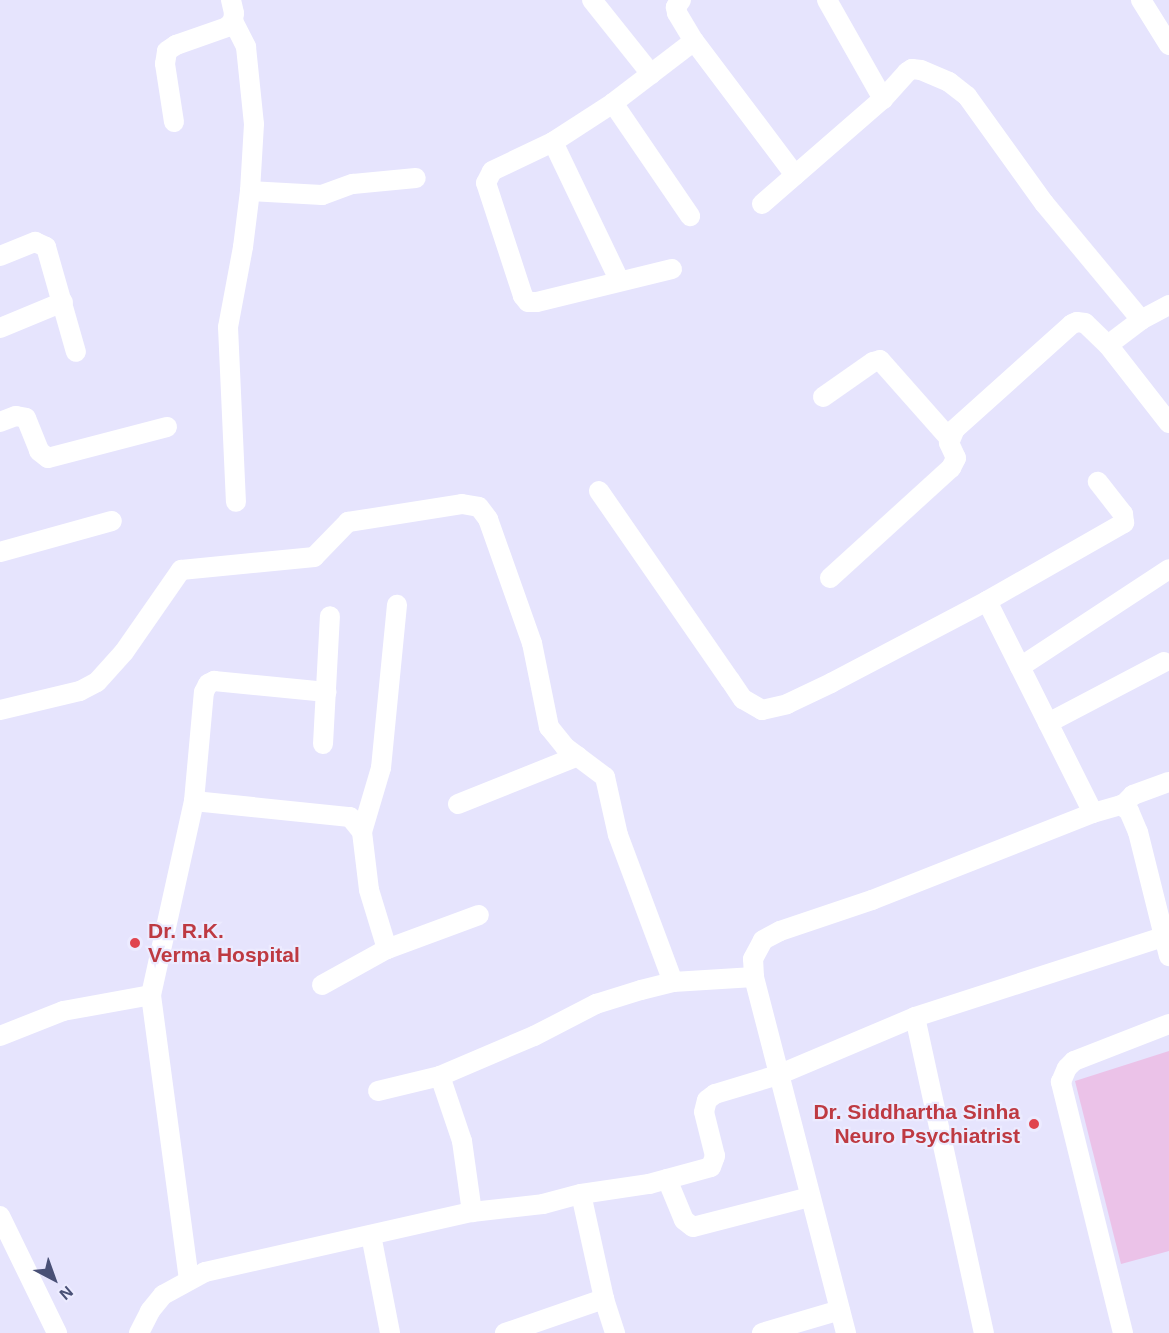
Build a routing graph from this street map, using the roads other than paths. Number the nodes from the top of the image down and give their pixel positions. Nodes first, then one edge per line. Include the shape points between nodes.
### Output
1 (231, 0) edge
2 (592, 0) edge
3 (681, 0) edge
4 (827, 0) edge
5 (1141, 0) edge
6 (233, 21) junction
7 (694, 41) junction
8 (1169, 45) edge
9 (651, 74) junction
10 (883, 99) junction
11 (613, 103) junction
12 (174, 122) dead end
13 (553, 142) junction
14 (795, 176) junction
15 (416, 178) dead end
16 (250, 191) junction
17 (762, 204) dead end
18 (690, 216) dead end
19 (0, 256) edge
20 (672, 269) dead end
21 (619, 280) junction
22 (63, 302) junction
23 (1169, 305) edge
24 (1141, 320) junction
25 (0, 328) edge
26 (1108, 345) junction
27 (76, 352) dead end
28 (823, 397) dead end
29 (0, 423) edge
30 (1169, 423) edge
31 (167, 427) dead end
32 (950, 438) junction
33 (1098, 482) dead end
34 (599, 491) dead end
35 (236, 502) dead end
36 (112, 521) dead end
37 (0, 552) edge
38 (1169, 569) edge
39 (830, 578) dead end
40 (987, 601) junction
41 (397, 605) dead end
42 (330, 616) dead end
43 (1164, 662) dead end
44 (1020, 667) junction
45 (326, 692) junction
46 (0, 710) edge
47 (1048, 723) junction
48 (323, 744) dead end
49 (578, 756) junction
50 (1169, 782) edge
51 (194, 801) junction
52 (458, 804) dead end
53 (1123, 805) junction
54 (1093, 813) junction
55 (362, 832) junction
56 (479, 915) dead end
57 (1167, 935) edge
58 (387, 949) junction
59 (1169, 956) edge
60 (754, 977) junction
61 (673, 982) junction
62 (322, 985) dead end
63 (151, 995) junction
64 (915, 1017) junction
65 (1169, 1024) edge
66 (0, 1036) edge
67 (778, 1075) junction
68 (440, 1076) junction
69 (378, 1091) dead end
70 (667, 1179) junction
71 (581, 1194) junction
72 (810, 1197) junction
73 (472, 1212) junction
74 (0, 1216) edge
75 (371, 1235) junction
76 (189, 1280) junction
77 (604, 1299) junction
78 (840, 1310) junction
79 (57, 1333) edge
80 (139, 1333) edge
81 (390, 1333) edge
82 (505, 1333) edge
83 (615, 1333) edge
84 (762, 1333) edge
85 (846, 1333) edge
86 (984, 1333) edge
87 (1123, 1333) edge

1 - 6 street
2 - 9 street
3 - 7 street via 676,10
4 - 10 street
5 - 8 street
6 - 12 street via 222,30 167,51 165,64
6 - 16 street via 246,47 252,100
7 - 9 street
7 - 14 street
9 - 11 street
10 - 14 street
10 - 24 street via 915,68 949,82 967,96 1044,202
11 - 13 street
11 - 18 street
13 - 21 street
13 - 21 street via 497,168 487,178 488,192 523,296 532,303
14 - 17 street
15 - 16 street via 353,184 321,195
16 - 35 street via 228,327
19 - 22 street via 35,242 43,244 49,252
20 - 21 street
22 - 25 street
22 - 27 street
23 - 24 street
24 - 26 street
26 - 30 street
26 - 32 street via 1085,323 1072,324 955,429
28 - 32 street via 880,360
29 - 31 street via 24,416 39,451 48,458
32 - 39 street via 956,458 951,468
33 - 40 street via 1123,513 1124,522
34 - 40 street via 743,699 762,710 787,704 831,683
36 - 37 street
38 - 44 street
40 - 44 street
41 - 55 street via 381,768
42 - 45 street
43 - 47 street
44 - 47 street
45 - 48 street
45 - 51 street via 210,682 204,692
46 - 49 street via 80,691 97,682 124,652 181,570 314,557 348,522 472,505 479,507 488,519 532,643 549,727 557,740
47 - 54 street
49 - 52 street
49 - 61 street via 604,777 618,835
50 - 53 street via 1133,795
51 - 55 street via 345,815
51 - 63 street
53 - 54 street
53 - 57 street via 1138,832
54 - 60 street via 872,900 770,935 756,950
55 - 58 street via 369,890
56 - 58 street
57 - 59 street
57 - 64 street
58 - 62 street
60 - 61 street
60 - 67 street
61 - 68 street via 596,1004 534,1036
63 - 66 street via 63,1011
63 - 76 street
64 - 67 street
64 - 86 street
65 - 87 street via 1074,1061 1061,1082
67 - 70 street via 711,1097 704,1112 715,1156 713,1165
67 - 72 street
68 - 69 street
68 - 73 street via 462,1141
70 - 71 street
70 - 72 street via 684,1220 693,1227
71 - 73 street via 543,1204
71 - 77 street
72 - 78 street
73 - 75 street
74 - 79 street
75 - 76 street via 205,1272
75 - 81 street
76 - 80 street via 163,1295
77 - 82 street
77 - 83 street
78 - 84 street
78 - 85 street

